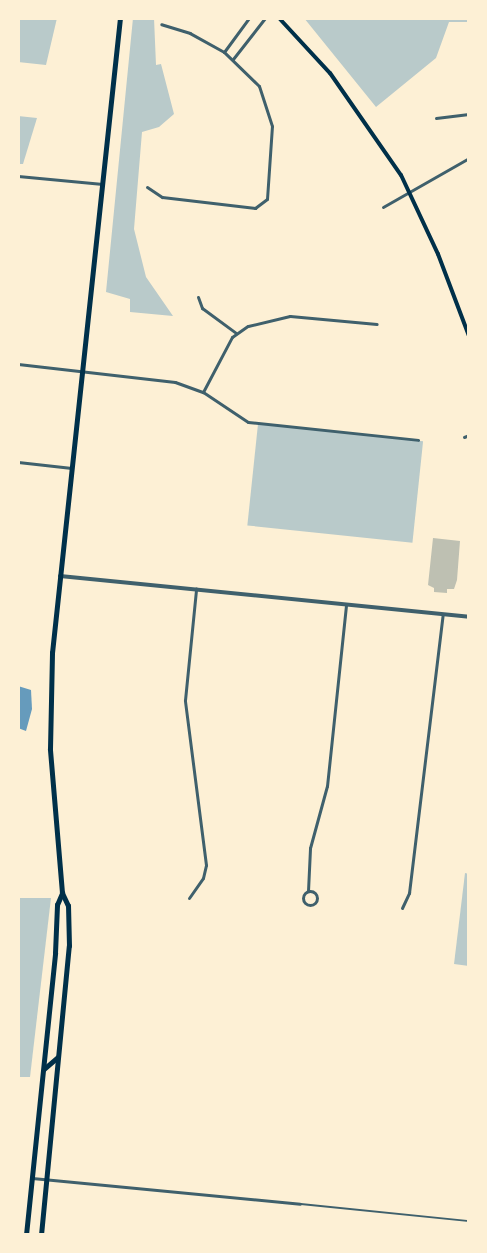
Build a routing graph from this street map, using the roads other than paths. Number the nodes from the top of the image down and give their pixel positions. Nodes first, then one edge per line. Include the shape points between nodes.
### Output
1 (120, 18) edge
2 (249, 18) edge
3 (265, 18) edge
4 (279, 18) edge
5 (160, 24) dead end
6 (224, 52) junction
7 (233, 58) junction
8 (469, 104) edge
9 (469, 113) edge
10 (436, 118) dead end
11 (469, 158) edge
12 (18, 176) edge
13 (103, 184) junction
14 (147, 187) dead end
15 (411, 193) junction
16 (383, 207) dead end
17 (198, 297) dead end
18 (377, 324) dead end
19 (236, 333) junction
20 (469, 336) edge
21 (18, 364) edge
22 (81, 372) junction
23 (202, 392) junction
24 (469, 435) edge
25 (464, 437) dead end
26 (418, 440) dead end
27 (18, 462) edge
28 (72, 468) junction
29 (60, 576) junction
30 (195, 590) junction
31 (346, 604) junction
32 (443, 614) junction
33 (469, 617) edge
34 (308, 891) junction
35 (62, 893) junction
36 (189, 898) dead end
37 (402, 908) dead end
38 (58, 1057) junction
39 (44, 1069) junction
40 (32, 1178) junction
41 (48, 1179) junction
42 (300, 1204) joint
43 (469, 1221) edge
44 (26, 1235) edge
45 (41, 1235) edge

1 - 13 main road
2 - 6 street
3 - 7 street
4 - 15 main road via 330,73
5 - 6 street via 190,33
6 - 7 street
7 - 14 street via 255,80 269,110 272,135 265,204 255,208 162,197
8 - 9 street
9 - 10 street
11 - 15 street
12 - 13 street
13 - 22 main road
15 - 16 street
15 - 20 main road
17 - 19 street via 202,309
18 - 19 street via 290,316 257,323
19 - 23 street
21 - 22 street
22 - 23 street via 175,382
22 - 28 main road
23 - 26 street via 248,422
24 - 25 street
27 - 28 street
28 - 29 main road
29 - 30 street
29 - 35 main road via 49,703
30 - 31 street
30 - 36 street via 185,700 206,864 203,878
31 - 32 street
31 - 34 street via 327,786 310,848
32 - 33 street
32 - 37 street via 409,893
34 - 34 street via 303,899 311,905 317,896
35 - 38 main road via 68,906 69,946
35 - 39 main road via 57,905
38 - 39 main road
38 - 41 main road
39 - 40 main road
40 - 41 street
40 - 44 main road
41 - 42 street
41 - 45 main road
42 - 43 lane

